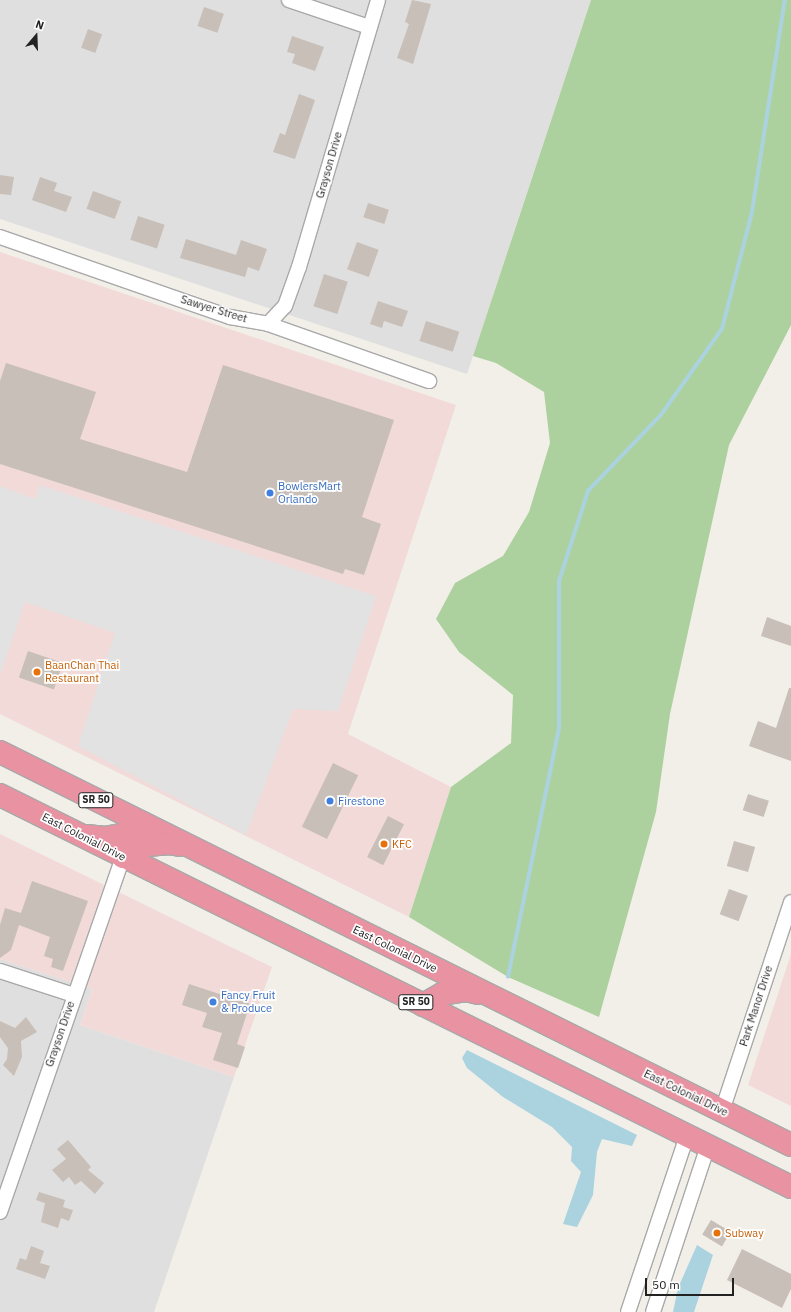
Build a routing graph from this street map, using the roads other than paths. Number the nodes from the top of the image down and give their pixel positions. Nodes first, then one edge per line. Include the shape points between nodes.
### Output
1 (289, 0) edge
2 (378, 0) edge
3 (369, 27) junction
4 (0, 237) edge
5 (268, 324) junction
6 (429, 381) dead end
7 (0, 752) edge
8 (0, 795) edge
9 (143, 823) junction
10 (80, 835) junction
11 (193, 848) junction
12 (123, 857) junction
13 (791, 902) edge
14 (0, 971) edge
15 (74, 995) junction
16 (491, 996) junction
17 (423, 1005) junction
18 (722, 1111) junction
19 (687, 1136) junction
20 (791, 1145) edge
21 (708, 1146) junction
22 (791, 1188) edge
23 (0, 1212) edge
24 (628, 1312) edge
25 (653, 1312) edge

1 - 3 street
2 - 3 street, Grayson Drive
3 - 5 street, Grayson Drive via 299,267 285,306
4 - 5 street, Sawyer Street via 230,317
5 - 6 street, Sawyer Street
7 - 9 highway, East Colonial Drive / SR 50
8 - 10 highway, East Colonial Drive / SR 50
9 - 10 highway via 126,834 105,838
9 - 11 highway, East Colonial Drive / SR 50
10 - 12 highway, East Colonial Drive / SR 50
11 - 12 highway via 168,843 146,845
11 - 16 highway, East Colonial Drive / SR 50
12 - 15 street, Grayson Drive
12 - 17 highway, East Colonial Drive / SR 50
13 - 18 street, Park Manor Drive
14 - 15 street
15 - 23 street, Grayson Drive
16 - 17 highway via 466,990 442,994
16 - 18 highway, East Colonial Drive / SR 50
17 - 19 highway, East Colonial Drive / SR 50
18 - 20 highway, East Colonial Drive / SR 50
19 - 21 highway, East Colonial Drive / SR 50
19 - 24 street
21 - 22 highway, East Colonial Drive / SR 50
21 - 25 street

